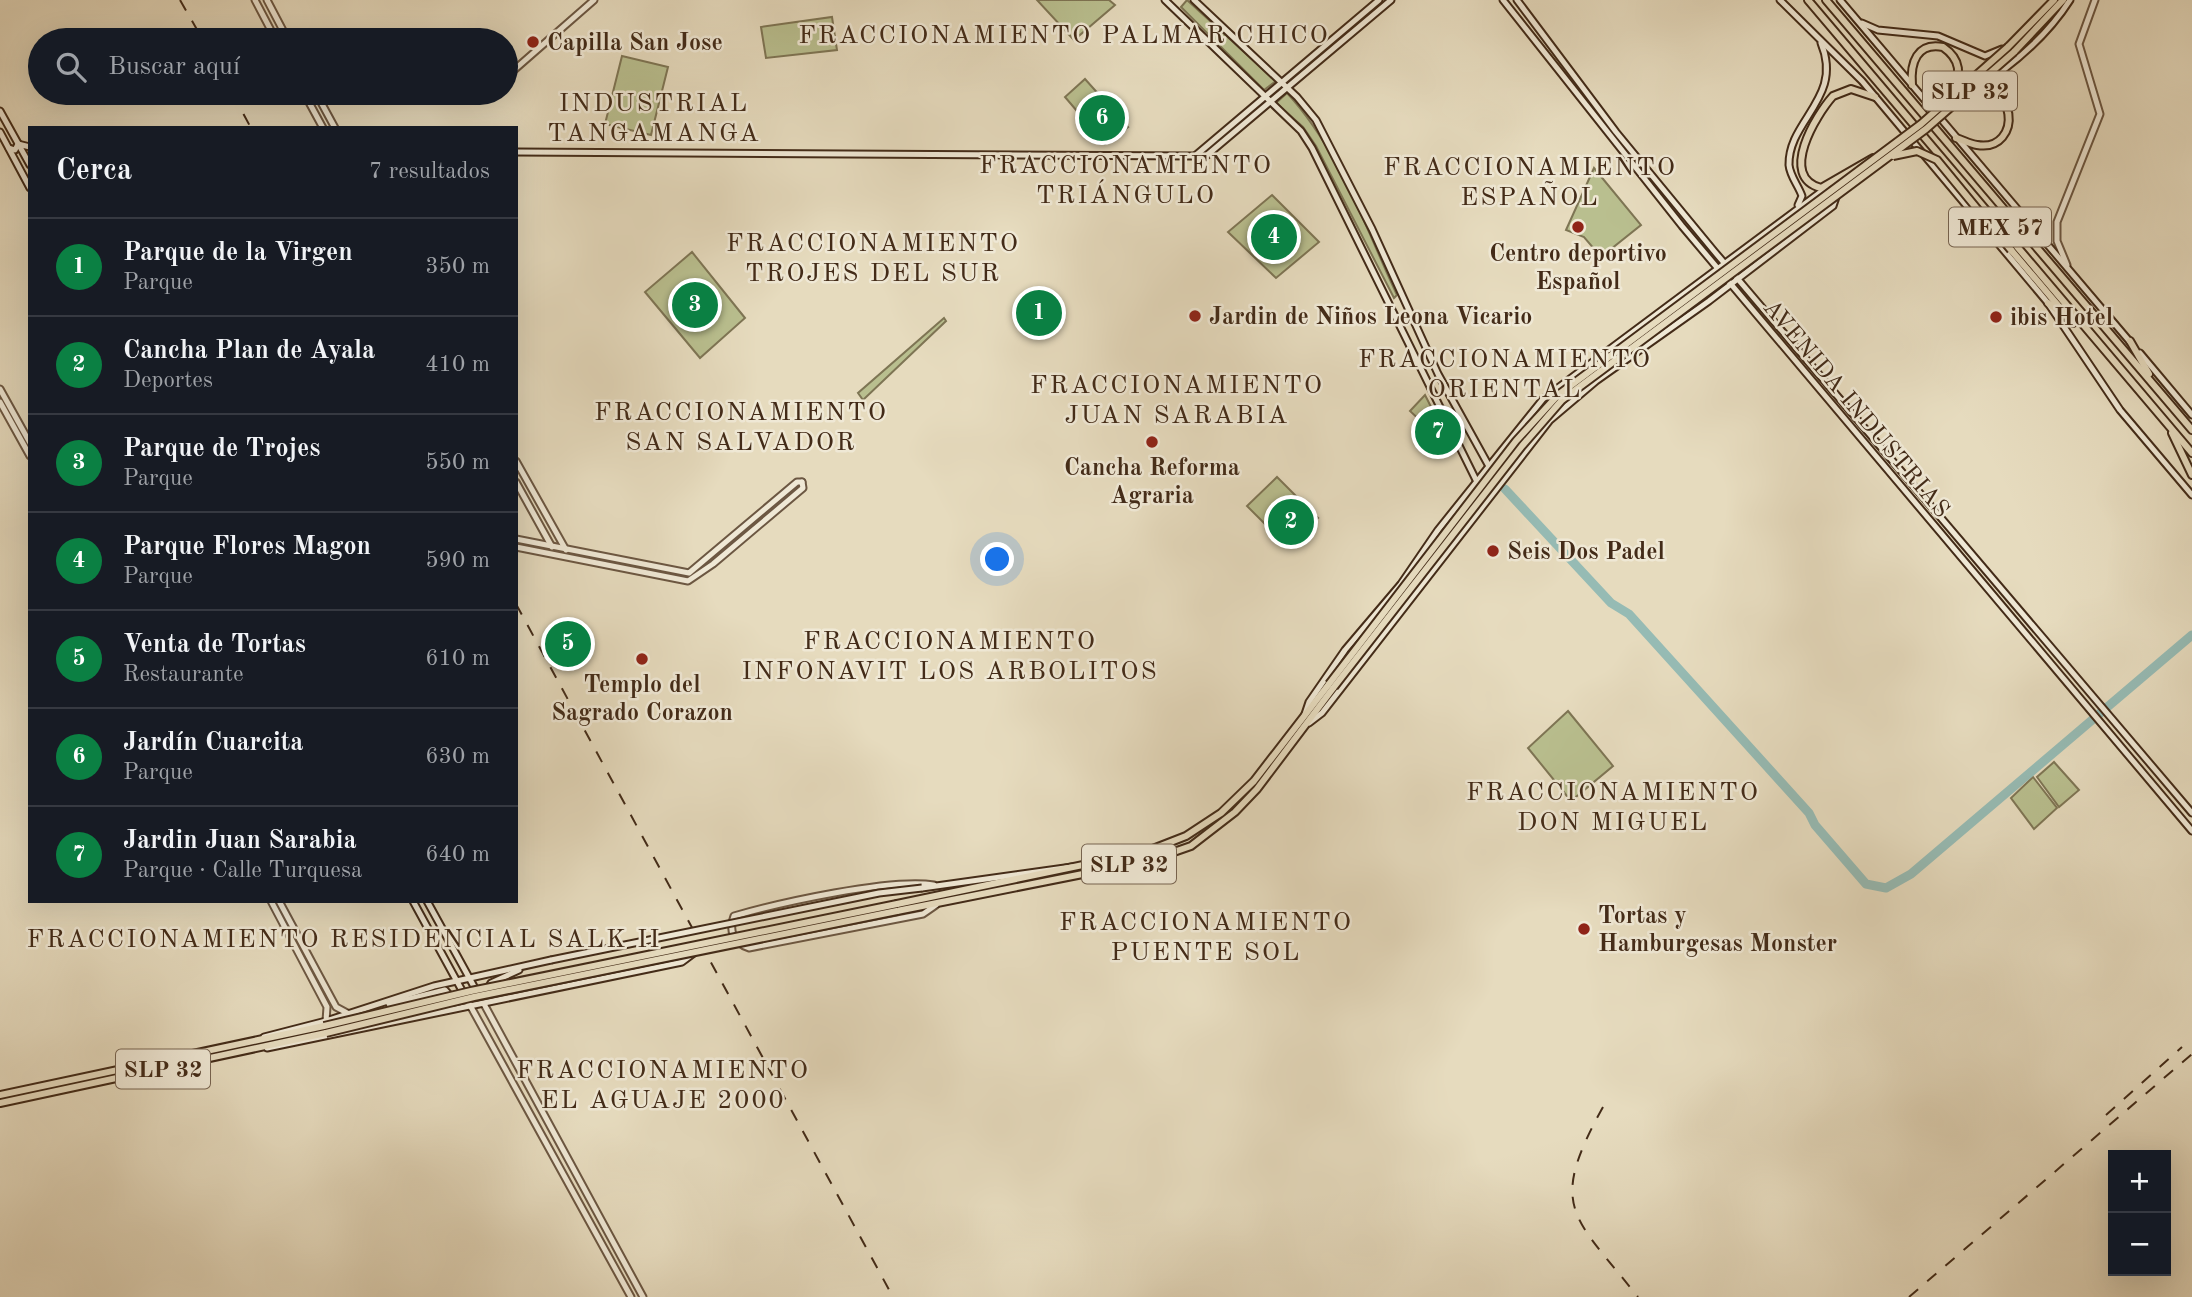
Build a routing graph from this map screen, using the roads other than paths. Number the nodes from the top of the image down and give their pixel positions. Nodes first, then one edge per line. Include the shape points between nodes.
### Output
1 (255, 0) edge
2 (267, 0) edge
3 (594, 0) edge
4 (1165, 0) edge
5 (1194, 0) edge
6 (1379, 0) edge
7 (1391, 0) edge
8 (1780, 0) edge
9 (1808, 0) edge
10 (1826, 0) edge
11 (1840, 0) edge
12 (2054, 0) edge
13 (2063, 0) edge
14 (2070, 0) edge
15 (2095, 0) edge
16 (1518, 2) edge
17 (1505, 3) edge
18 (1857, 20) junction
19 (270, 28) edge
20 (282, 28) edge
21 (1819, 40) junction
22 (2011, 50) junction
23 (1545, 55) junction
24 (1562, 59) junction
25 (518, 67) edge
26 (1559, 73) junction
27 (1574, 76) junction
28 (1281, 82) junction
29 (1912, 85) junction
30 (1287, 88) junction
31 (1586, 91) junction
32 (1577, 96) junction
33 (1875, 97) junction
34 (1957, 97) junction
35 (1268, 98) junction
36 (311, 105) edge
37 (323, 105) edge
38 (0, 111) edge
39 (322, 126) edge
40 (334, 126) edge
41 (1924, 126) junction
42 (0, 132) edge
43 (1616, 132) junction
44 (1610, 137) junction
45 (1956, 138) junction
46 (17, 142) junction
47 (4, 143) edge
48 (28, 146) edge
49 (518, 152) edge
50 (1875, 158) junction
51 (1888, 158) junction
52 (28, 161) edge
53 (28, 185) edge
54 (1829, 186) junction
55 (1836, 197) junction
56 (1788, 216) junction
57 (1714, 251) junction
58 (1740, 252) junction
59 (1710, 259) junction
60 (1725, 264) junction
61 (1752, 267) junction
62 (1718, 269) junction
63 (2070, 271) junction
64 (1707, 277) junction
65 (1737, 279) junction
66 (1730, 284) junction
67 (1696, 286) junction
68 (1720, 293) junction
69 (1750, 295) junction
70 (1740, 296) junction
71 (1709, 301) junction
72 (2048, 303) junction
73 (2073, 323) junction
74 (2130, 341) junction
75 (2099, 344) junction
76 (2157, 388) junction
77 (0, 389) edge
78 (0, 401) edge
79 (2192, 415) edge
80 (2168, 425) junction
81 (2192, 430) edge
82 (28, 439) edge
83 (1501, 451) junction
84 (28, 452) edge
85 (2192, 453) edge
86 (1516, 463) junction
87 (518, 465) edge
88 (1488, 467) junction
89 (2192, 475) edge
90 (1503, 479) junction
91 (1476, 482) junction
92 (518, 486) edge
93 (1491, 495) junction
94 (2192, 495) edge
95 (1461, 500) junction
96 (1478, 512) junction
97 (518, 539) edge
98 (518, 547) edge
99 (551, 547) junction
100 (566, 550) junction
101 (556, 556) junction
102 (570, 559) junction
103 (1332, 685) junction
104 (1307, 721) junction
105 (2192, 813) edge
106 (2192, 831) edge
107 (1075, 867) junction
108 (940, 887) junction
109 (272, 903) edge
110 (280, 903) edge
111 (414, 903) edge
112 (428, 903) edge
113 (939, 903) junction
114 (897, 908) junction
115 (439, 923) junction
116 (428, 930) junction
117 (694, 953) junction
118 (524, 966) junction
119 (469, 979) junction
120 (456, 981) junction
121 (503, 999) junction
122 (484, 1004) junction
123 (372, 1006) junction
124 (471, 1007) junction
125 (349, 1014) junction
126 (431, 1016) junction
127 (325, 1027) junction
128 (254, 1045) junction
129 (0, 1095) edge
130 (0, 1103) edge
131 (631, 1297) edge
132 (643, 1297) edge

1 - 19 main road
2 - 20 main road
3 - 25 main road
4 - 35 main road
5 - 28 main road
6 - 28 main road
7 - 30 main road
8 - 21 main road
9 - 75 highway, MEX 57
10 - 76 highway, MEX 57
11 - 18 main road
12 - 22 highway, SLP 32
13 - 22 highway, SLP 32
14 - 34 main road via 2032,45 1991,80
15 - 63 main road via 2079,44 2100,114 2057,222 2059,247
16 - 17 main road
16 - 24 main road, AVENIDA INDUSTRIAS
17 - 23 main road, AVENIDA INDUSTRIAS
18 - 22 main road via 1878,30 1938,36 1985,56
18 - 29 main road
21 - 33 main road
21 - 56 main road via 1827,75 1791,154 1791,175 1802,196
22 - 34 highway, SLP 32, bridge
23 - 24 main road
23 - 26 main road, AVENIDA INDUSTRIAS
24 - 27 main road, AVENIDA INDUSTRIAS
26 - 27 main road
26 - 32 main road, AVENIDA INDUSTRIAS
27 - 31 main road, AVENIDA INDUSTRIAS
28 - 30 main road
28 - 35 main road
29 - 34 highway via 1911,64 1920,51 1944,47 1959,64
29 - 45 main road
30 - 35 main road
30 - 88 main road via 1316,120
31 - 32 main road
31 - 43 main road, AVENIDA INDUSTRIAS
32 - 44 main road, AVENIDA INDUSTRIAS
33 - 54 highway via 1851,89 1840,91 1826,104 1806,141 1801,172 1814,186
33 - 72 main road
34 - 41 highway, SLP 32, bridge
34 - 45 highway via 1993,94 2006,105 2010,121 2004,134 1988,145
35 - 49 main road via 1197,158
35 - 91 main road via 1312,148
36 - 39 main road
37 - 40 main road
38 - 46 main road
41 - 50 highway, SLP 32, bridge
41 - 51 highway, SLP 32, bridge
42 - 47 main road
43 - 44 main road
43 - 57 main road, AVENIDA INDUSTRIAS
44 - 59 main road, AVENIDA INDUSTRIAS
45 - 63 main road
46 - 47 main road via 9,136
46 - 47 main road via 13,150
46 - 48 main road
46 - 52 main road
47 - 53 main road
50 - 54 highway, bridge
50 - 103 highway, SLP 32, bridge via 1558,395 1507,452
51 - 55 highway, SLP 32, bridge
51 - 73 highway, SLP 32, bridge via 1917,151 1931,156
54 - 56 main road, SLP 32
55 - 61 main road, SLP 32 via 1833,205
55 - 103 highway, SLP 32, bridge via 1576,387 1554,408
56 - 58 main road, SLP 32
57 - 58 main road via 1726,257
57 - 60 main road, AVENIDA INDUSTRIAS
58 - 60 main road, SLP 32
58 - 61 main road via 1739,266
59 - 62 main road, AVENIDA INDUSTRIAS
59 - 64 main road
60 - 62 main road, SLP 32
60 - 65 main road, AVENIDA INDUSTRIAS
61 - 65 main road, SLP 32
61 - 69 main road via 1746,279
62 - 64 main road, SLP 32
62 - 66 main road, AVENIDA INDUSTRIAS
63 - 74 main road
64 - 67 main road, SLP 32
65 - 66 main road, SLP 32
65 - 69 main road, AVENIDA INDUSTRIAS
66 - 68 main road, SLP 32
66 - 70 main road, AVENIDA INDUSTRIAS
67 - 71 main road via 1711,285
67 - 83 main road, SLP 32 via 1559,384
68 - 70 main road via 1729,290
68 - 71 main road, SLP 32
69 - 105 main road, AVENIDA INDUSTRIAS
70 - 106 main road, AVENIDA INDUSTRIAS
71 - 86 main road, SLP 32 via 1581,393 1550,420
72 - 73 highway
72 - 94 main road via 2120,410
73 - 75 highway
74 - 76 highway
74 - 79 main road
75 - 80 highway, MEX 57
76 - 81 highway, MEX 57
77 - 82 main road
78 - 84 main road
80 - 85 highway, MEX 57
80 - 89 highway
83 - 86 main road via 1503,464
83 - 88 main road, SLP 32
86 - 90 main road, SLP 32
87 - 100 main road
88 - 90 main road
88 - 91 main road, SLP 32
90 - 93 main road, SLP 32
91 - 93 main road
91 - 95 main road, SLP 32
92 - 99 main road
93 - 96 main road, SLP 32
95 - 96 main road via 1475,498
95 - 104 main road, SLP 32 via 1401,584 1345,650 1309,702
96 - 104 main road, SLP 32 via 1322,713
97 - 99 main road
98 - 101 main road
99 - 100 main road
99 - 101 main road
100 - 102 main road
100 - 102 main road via 689,573 797,482 804,485 693,580 683,582
101 - 102 main road
103 - 104 highway, SLP 32
104 - 107 highway, SLP 32 via 1254,781 1203,826 1168,845
104 - 113 highway, SLP 32 via 1235,813 1191,846 1148,861
107 - 108 main road
107 - 114 highway, SLP 32
108 - 113 main road via 895,885 771,907 734,916 731,930 737,942 749,948 923,914
108 - 118 main road, bridge via 879,893
109 - 127 main road via 327,1007
110 - 125 main road via 336,1007
111 - 116 main road
112 - 115 main road
113 - 114 highway, SLP 32
114 - 117 highway, SLP 32, bridge
114 - 127 highway, SLP 32, bridge via 471,991
115 - 116 main road
115 - 119 main road
116 - 120 main road
117 - 121 main road via 682,962
117 - 127 highway, SLP 32, bridge
118 - 119 main road
118 - 121 main road via 488,985 489,996
119 - 120 main road
119 - 122 main road
120 - 123 main road
120 - 124 main road
121 - 122 main road
122 - 124 main road
122 - 132 main road
123 - 125 main road
123 - 126 main road via 450,992 453,1005
124 - 126 main road
124 - 131 main road
125 - 127 main road
126 - 128 main road via 284,1047
127 - 128 highway, SLP 32
128 - 129 highway, SLP 32
128 - 130 highway, SLP 32

